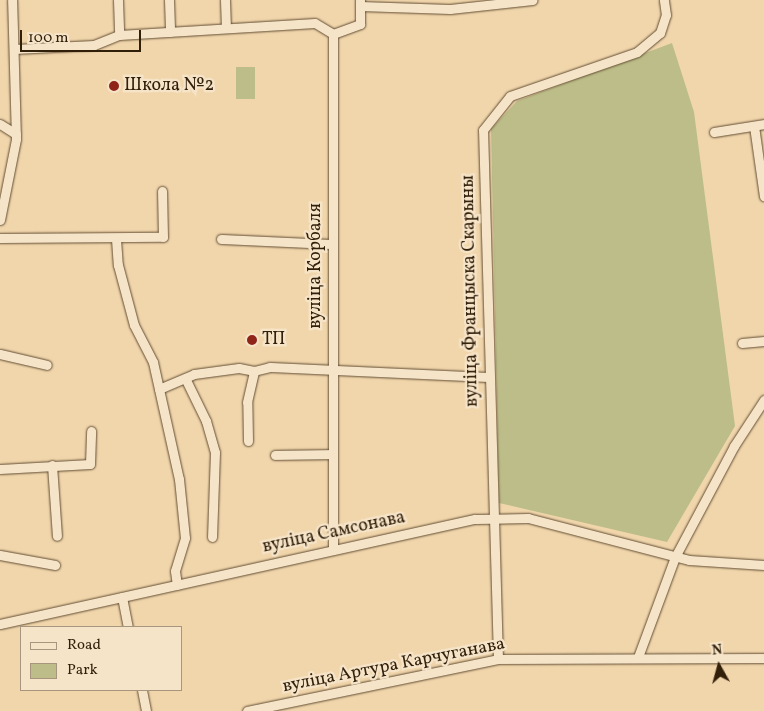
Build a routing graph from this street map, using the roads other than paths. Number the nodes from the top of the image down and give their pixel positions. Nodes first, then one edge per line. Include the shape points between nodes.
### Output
1 (12, 0) edge
2 (118, 0) edge
3 (169, 0) edge
4 (225, 0) edge
5 (533, 0) edge
6 (664, 0) edge
7 (360, 3) edge
8 (226, 28) junction
9 (170, 32) junction
10 (333, 34) junction
11 (119, 35) junction
12 (14, 49) junction
13 (0, 124) edge
14 (759, 125) edge
15 (714, 132) dead end
16 (16, 134) junction
17 (162, 191) dead end
18 (764, 196) edge
19 (0, 220) edge
20 (0, 238) edge
21 (221, 239) dead end
22 (116, 240) junction
23 (332, 244) junction
24 (764, 341) edge
25 (742, 343) dead end
26 (0, 354) edge
27 (48, 365) dead end
28 (333, 368) junction
29 (254, 371) junction
30 (489, 377) junction
31 (186, 380) junction
32 (160, 389) junction
33 (764, 400) edge
34 (91, 431) dead end
35 (248, 442) dead end
36 (333, 454) junction
37 (275, 455) dead end
38 (52, 465) junction
39 (0, 469) edge
40 (493, 518) junction
41 (57, 536) dead end
42 (212, 536) dead end
43 (333, 550) junction
44 (0, 555) edge
45 (675, 556) junction
46 (764, 565) edge
47 (55, 566) dead end
48 (177, 585) junction
49 (122, 597) junction
50 (0, 624) edge
51 (128, 626) edge
52 (638, 657) junction
53 (764, 658) edge
54 (498, 659) junction
55 (142, 691) edge
56 (146, 711) edge
57 (247, 711) edge

1 - 12 street
2 - 11 street
3 - 9 street
4 - 8 street
5 - 7 street via 450,9
6 - 30 street, вуліца Францыска Скарыны via 666,15 660,33 637,52 510,96 483,130
7 - 10 street via 360,24
8 - 9 street
8 - 10 street via 315,23
9 - 11 street
10 - 23 street, вуліца Корбаля
11 - 12 street via 94,44
12 - 16 street
13 - 16 street
14 - 15 street
14 - 18 street
16 - 19 street
17 - 22 street via 163,237
20 - 22 street
21 - 23 street
22 - 32 street via 118,265 134,325 153,362
23 - 28 street, вуліца Корбаля
24 - 25 street
26 - 27 street
28 - 29 street via 270,367
28 - 30 street
28 - 36 street, вуліца Корбаля
29 - 31 street via 238,368 194,374
29 - 35 street via 247,402
30 - 40 street, вуліца Францыска Скарыны
31 - 32 street
31 - 42 street via 206,421 215,452
32 - 48 street via 182,508 184,538 175,571
33 - 45 street via 734,446
34 - 38 street via 90,464
36 - 37 street
36 - 43 street, вуліца Корбаля
38 - 39 street
38 - 41 street
40 - 43 street, вуліца Самсонава
40 - 45 street, вуліца Самсонава via 528,518
40 - 54 street, вуліца Францыска Скарыны
43 - 48 street, вуліца Самсонава
44 - 47 street
45 - 46 street, вуліца Самсонава
45 - 52 street
48 - 49 street, вуліца Самсонава
49 - 50 street, вуліца Самсонава
49 - 51 street
52 - 53 street, вуліца Артура Карчуганава
52 - 54 street, вуліца Артура Карчуганава
54 - 57 street, вуліца Артура Карчуганава
55 - 56 street

